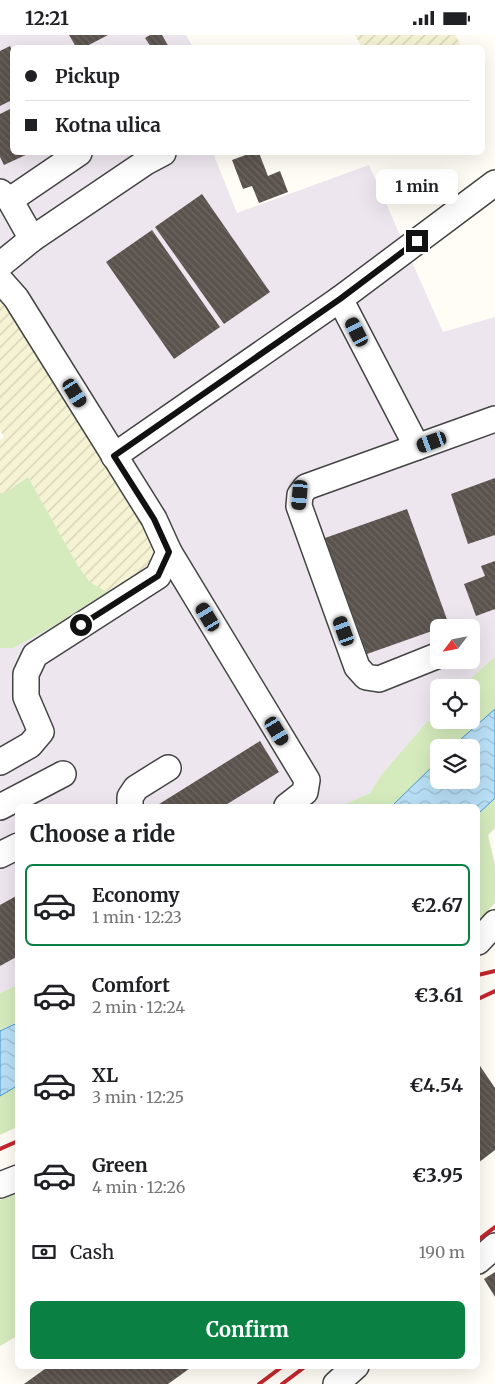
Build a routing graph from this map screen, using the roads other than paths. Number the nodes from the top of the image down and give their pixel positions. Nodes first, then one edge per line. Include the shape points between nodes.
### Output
1 (77, 155) edge
2 (159, 155) edge
3 (495, 183) edge
4 (5, 196) edge
5 (32, 239) junction
6 (0, 265) edge
7 (0, 280) edge
8 (340, 299) junction
9 (495, 419) edge
10 (417, 447) junction
11 (114, 456) junction
12 (169, 552) junction
13 (430, 659) edge
14 (0, 762) edge
15 (168, 767) dead end
16 (63, 773) dead end
17 (130, 804) edge
18 (290, 804) edge
19 (0, 807) edge
20 (15, 848) edge
21 (0, 855) edge
22 (495, 923) edge
23 (480, 939) edge
24 (15, 1179) edge
25 (0, 1185) edge
26 (495, 1246) edge
27 (480, 1259) edge
28 (353, 1369) edge
29 (336, 1384) edge

1 - 4 street
2 - 5 street
3 - 8 street
4 - 5 street
5 - 6 street
7 - 11 street via 16,298
8 - 10 street
8 - 11 street
9 - 10 street
10 - 13 street via 306,487 300,495 299,506 358,667 366,677 379,679
11 - 12 street via 154,519
12 - 14 street via 158,576 35,655 26,674 26,697 41,732 30,745
12 - 18 street via 307,780 305,792
15 - 17 street via 136,789 130,797
16 - 19 street
20 - 21 street
22 - 23 street
24 - 25 street
26 - 27 street
28 - 29 street

